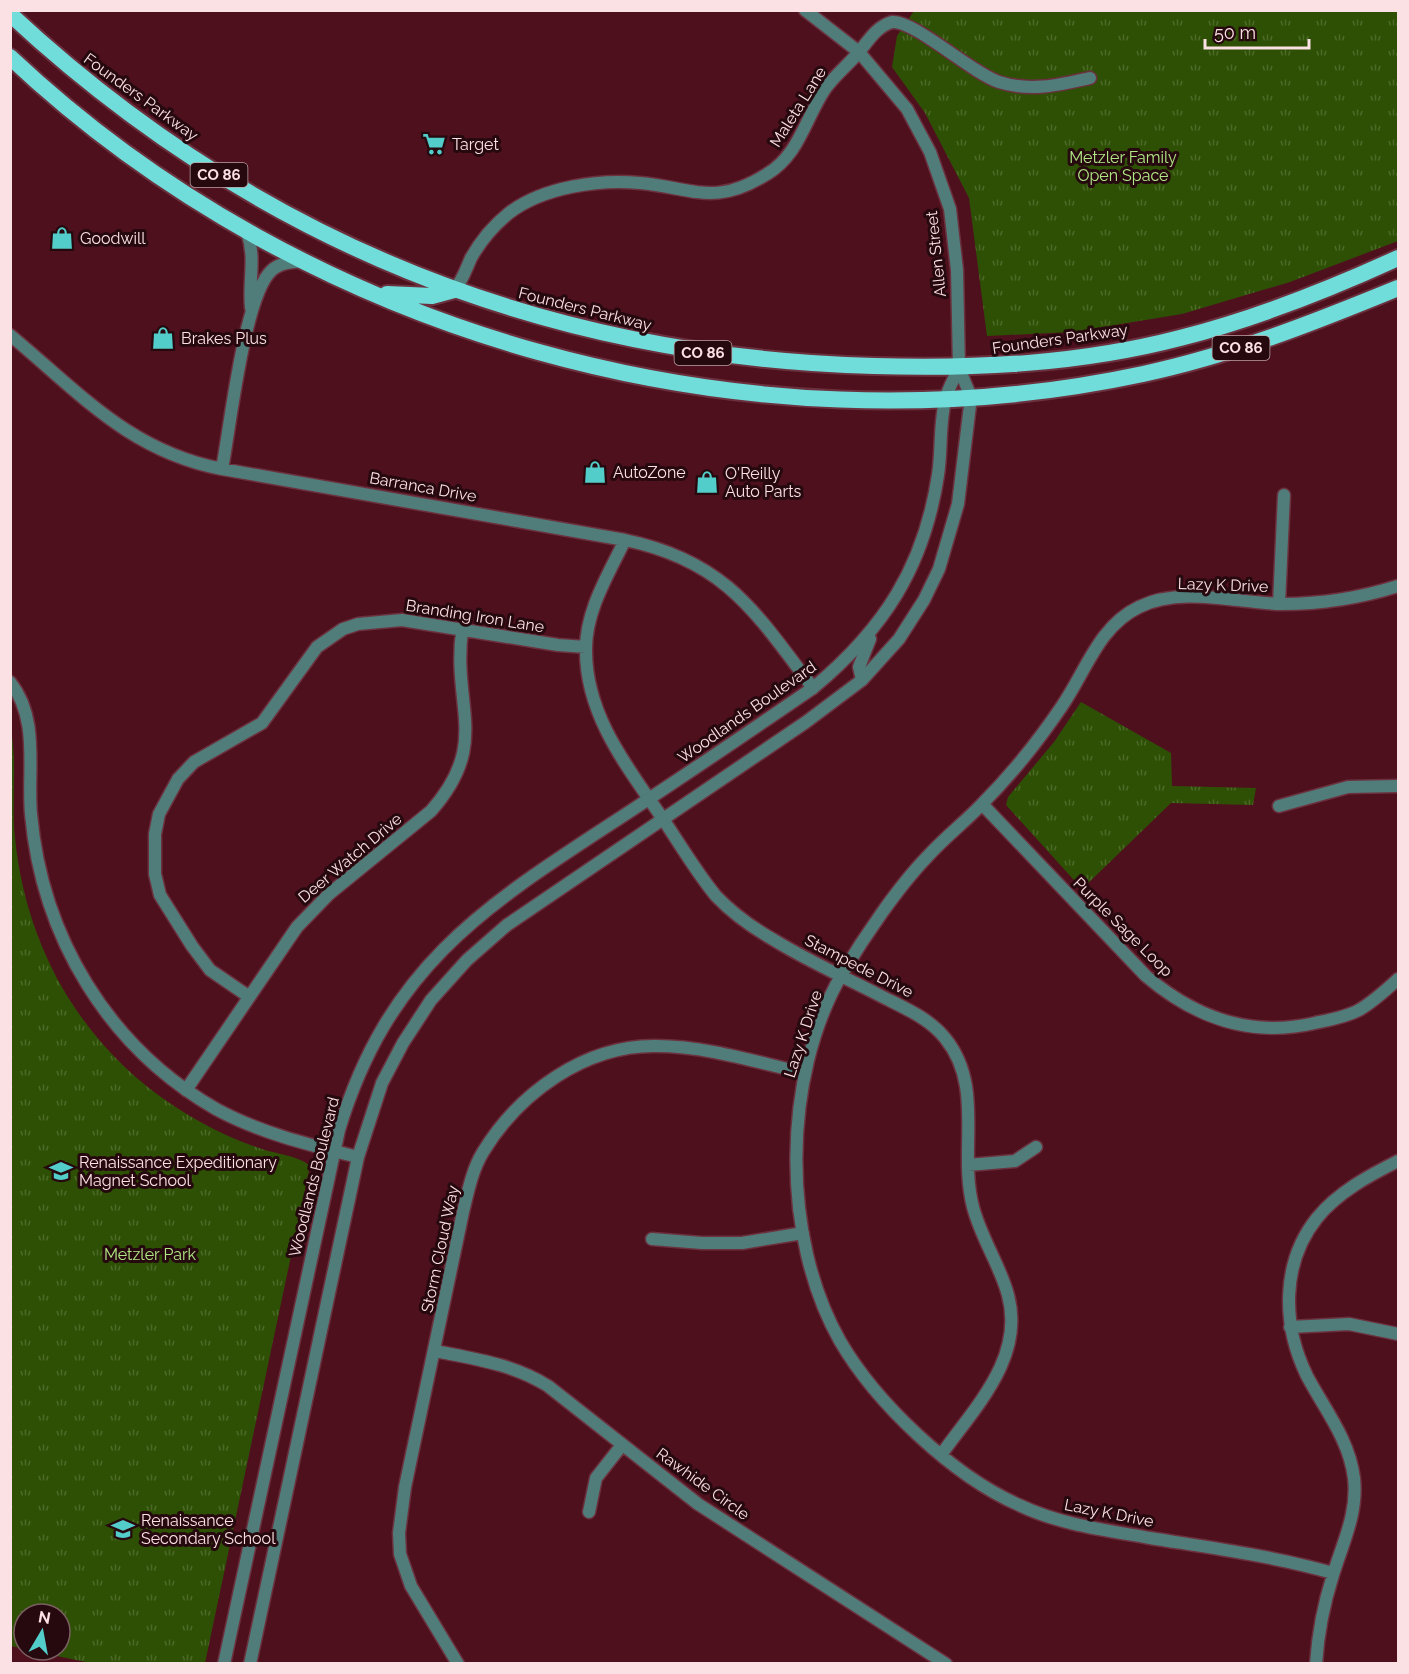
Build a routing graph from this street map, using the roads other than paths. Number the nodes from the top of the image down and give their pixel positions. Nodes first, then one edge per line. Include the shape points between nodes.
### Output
1 (805, 10) edge
2 (10, 14) edge
3 (859, 52) junction
4 (10, 57) edge
5 (1090, 78) dead end
6 (246, 230) junction
7 (1398, 258) edge
8 (306, 261) junction
9 (1398, 288) edge
10 (454, 290) junction
11 (374, 293) junction
12 (251, 311) junction
13 (10, 335) edge
14 (959, 368) junction
15 (970, 397) junction
16 (946, 399) junction
17 (222, 469) junction
18 (1284, 495) dead end
19 (625, 540) junction
20 (1398, 586) edge
21 (1279, 604) junction
22 (462, 631) junction
23 (873, 632) junction
24 (585, 647) junction
25 (862, 680) junction
26 (10, 682) edge
27 (813, 688) junction
28 (1398, 786) edge
29 (649, 799) junction
30 (982, 804) junction
31 (1279, 806) dead end
32 (663, 819) junction
33 (841, 975) junction
34 (1398, 979) edge
35 (248, 996) junction
36 (804, 1073) junction
37 (186, 1090) junction
38 (1036, 1147) dead end
39 (334, 1151) junction
40 (358, 1157) junction
41 (1398, 1161) edge
42 (968, 1165) junction
43 (803, 1233) junction
44 (652, 1239) dead end
45 (1290, 1327) junction
46 (1398, 1334) edge
47 (435, 1351) junction
48 (622, 1445) junction
49 (941, 1455) junction
50 (589, 1512) dead end
51 (1333, 1573) junction
52 (224, 1664) edge
53 (250, 1664) edge
54 (458, 1664) edge
55 (946, 1664) edge
56 (1316, 1664) edge

1 - 3 street, Allen Street
2 - 10 highway, Founders Parkway / CO 86 via 89,84 239,188 344,245
3 - 5 street, Maleta Lane via 878,30 895,21 1000,82 1041,87
3 - 10 street, Maleta Lane via 825,90 788,158 767,175 714,194 614,183 585,185 535,199 510,212 490,233 475,251
3 - 14 street, Allen Street via 907,109 930,152 945,192 956,252
4 - 6 highway, CO 86 via 69,108 154,171
6 - 8 highway, CO 86
6 - 12 street via 253,253
7 - 14 highway, Founders Parkway / CO 86 via 1252,318 1177,339 1054,360
8 - 11 highway, CO 86
8 - 12 street via 274,269 263,282
9 - 15 highway, CO 86 via 1307,325 1181,366 1050,389
10 - 11 highway via 432,296
10 - 14 highway, Founders Parkway / CO 86 via 572,327 721,356 842,366
11 - 16 highway, CO 86 via 498,339 660,380 768,395 846,400
12 - 17 street
13 - 17 street, Barranca Drive via 127,432 173,457
14 - 15 street
14 - 16 street, Woodlands Boulevard
15 - 16 highway, CO 86
15 - 25 street via 963,475 947,549 911,621
16 - 23 street, Woodlands Boulevard via 938,474 927,527 908,577
17 - 19 street, Barranca Drive
18 - 21 street
19 - 24 street, Stampede Drive via 597,600
19 - 27 street, Barranca Drive via 679,557 726,584 758,615
20 - 21 street, Lazy K Drive via 1326,603
21 - 30 street, Lazy K Drive via 1181,597 1154,602 1124,616 1098,644 1046,729
22 - 24 street, Branding Iron Lane
22 - 35 street, Deer Watch Drive via 458,658 467,718 466,742 456,776 431,811 311,911
22 - 35 street, Branding Iron Lane via 402,620 343,629 317,647 262,723 194,762 166,797 153,852 160,894 210,970
23 - 25 street via 859,667
23 - 27 street, Woodlands Boulevard
24 - 29 street, Stampede Drive via 594,705 607,735
25 - 32 street
26 - 37 street via 20,698 29,730 34,841 48,902 60,932 91,993 110,1020 135,1048
27 - 29 street, Woodlands Boulevard
28 - 31 street via 1348,787
29 - 32 street, Stampede Drive
29 - 39 street, Woodlands Boulevard via 493,905 427,966 393,1011 368,1054 348,1101
30 - 33 street, Lazy K Drive via 925,858
30 - 34 street, Purple Sage Loop via 1146,976 1171,998 1203,1014 1260,1029 1293,1028 1358,1011
32 - 33 street, Stampede Drive via 716,895 744,921
32 - 40 street via 507,925 448,979 413,1026 382,1083
33 - 36 street, Lazy K Drive
33 - 42 street, Stampede Drive via 920,1016 944,1036 967,1083
35 - 37 street, Deer Watch Drive
36 - 43 street, Lazy K Drive via 797,1136
36 - 47 street, Storm Cloud Way via 724,1054 654,1046 627,1047 601,1055 548,1082 523,1102 483,1153 471,1181
37 - 39 street via 254,1125
38 - 42 street via 1015,1161
39 - 40 street
39 - 52 street, Woodlands Boulevard
40 - 53 street
41 - 45 street via 1334,1201 1306,1234 1292,1270
42 - 49 street, Stampede Drive via 975,1214 1009,1296 1011,1340 999,1372
43 - 44 street via 742,1243
43 - 49 street, Lazy K Drive via 823,1302 840,1340 870,1385
45 - 46 street via 1349,1324
45 - 51 street via 1302,1365 1346,1443 1354,1478 1352,1516
47 - 48 street, Rawhide Circle via 525,1372
47 - 54 street, Storm Cloud Way via 400,1512 400,1554 411,1586
48 - 50 street via 596,1478
48 - 55 street, Rawhide Circle via 705,1509
49 - 51 street, Lazy K Drive via 1012,1503 1073,1525 1272,1557
51 - 56 street

